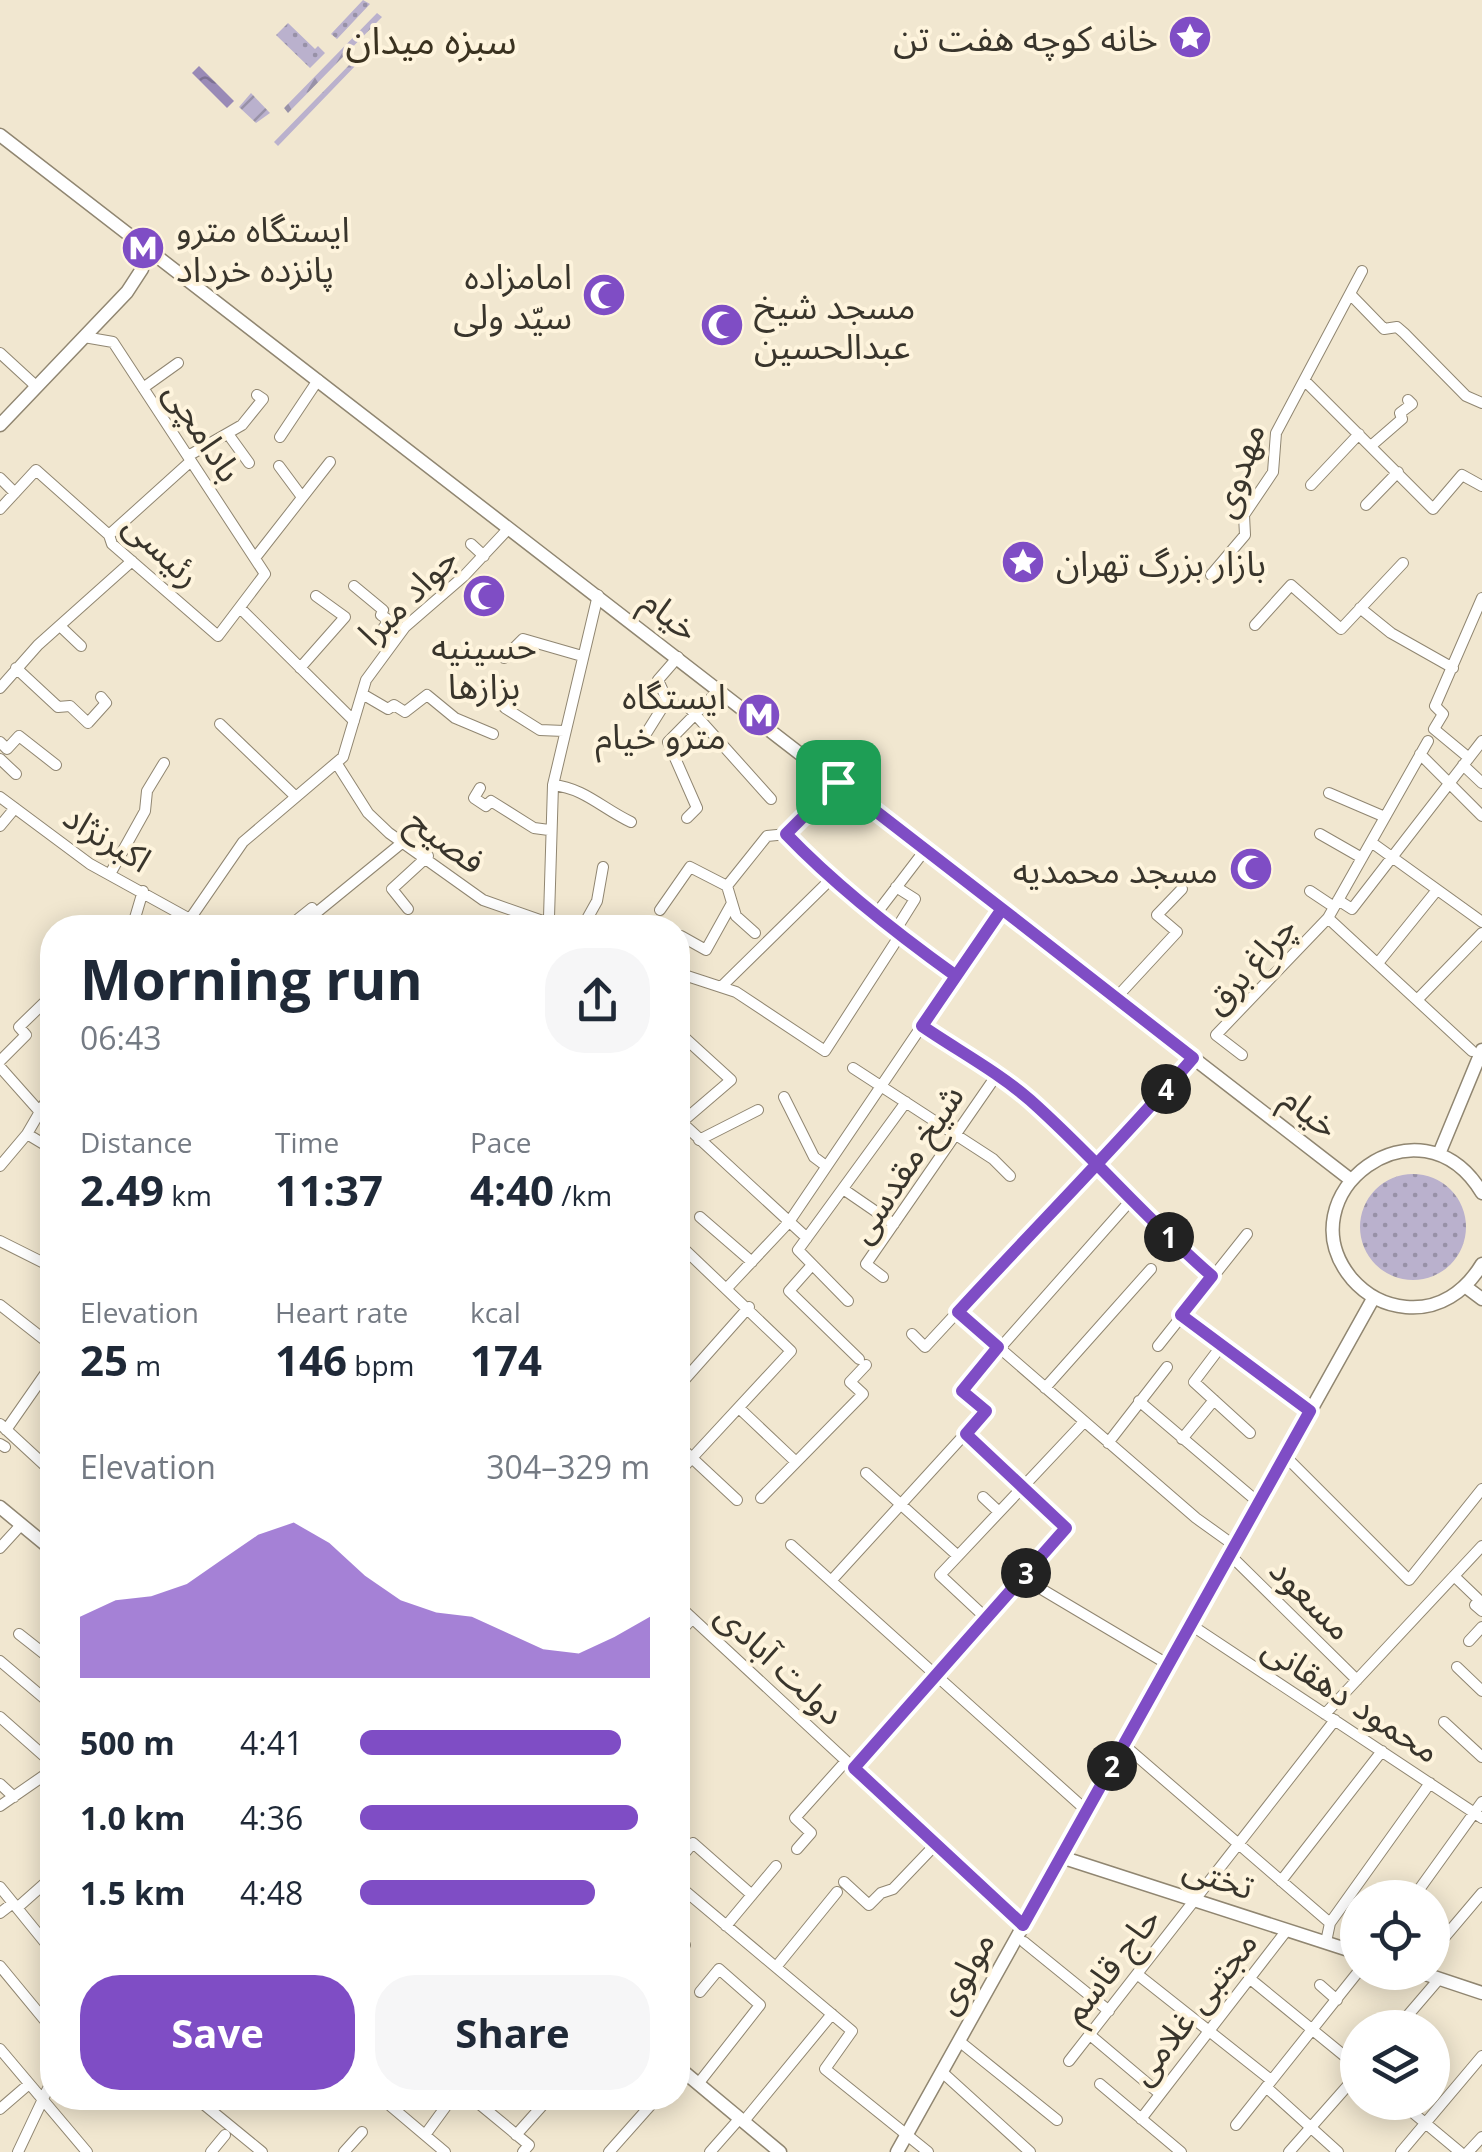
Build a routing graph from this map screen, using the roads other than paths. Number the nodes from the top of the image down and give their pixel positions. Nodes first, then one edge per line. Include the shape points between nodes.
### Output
1 (0, 136) edge
2 (138, 242) junction
3 (1362, 271) dead end
4 (1350, 294) junction
5 (84, 337) junction
6 (0, 352) edge
7 (178, 363) dead end
8 (318, 380) junction
9 (1306, 382) junction
10 (36, 387) junction
11 (143, 388) junction
12 (260, 397) dead end
13 (1482, 403) edge
14 (1412, 405) dead end
15 (0, 425) edge
16 (230, 430) junction
17 (1359, 434) junction
18 (280, 437) dead end
19 (1372, 445) junction
20 (189, 459) junction
21 (330, 462) dead end
22 (248, 463) dead end
23 (279, 466) dead end
24 (1398, 472) junction
25 (0, 478) edge
26 (1311, 485) dead end
27 (1482, 486) edge
28 (15, 492) junction
29 (302, 497) junction
30 (1366, 505) dead end
31 (0, 509) edge
32 (509, 528) junction
33 (109, 535) junction
34 (471, 544) dead end
35 (484, 556) junction
36 (255, 558) junction
37 (132, 561) junction
38 (1403, 564) dead end
39 (265, 574) joint
40 (1211, 574) dead end
41 (354, 586) dead end
42 (598, 595) junction
43 (316, 596) dead end
44 (1482, 598) edge
45 (240, 608) junction
46 (1360, 608) junction
47 (1255, 624) dead end
48 (60, 626) junction
49 (396, 638) junction
50 (81, 646) dead end
51 (582, 656) junction
52 (678, 657) junction
53 (504, 658) dead end
54 (16, 668) junction
55 (300, 668) junction
56 (1454, 668) junction
57 (0, 688) edge
58 (719, 690) junction
59 (364, 694) junction
60 (102, 698) dead end
61 (508, 701) dead end
62 (684, 702) dead end
63 (694, 714) junction
64 (354, 721) junction
65 (88, 723) junction
66 (220, 724) dead end
67 (564, 731) junction
68 (78, 734) dead end
69 (494, 734) dead end
70 (642, 740) dead end
71 (1428, 741) dead end
72 (1482, 741) edge
73 (2, 752) edge
74 (1420, 754) junction
75 (1466, 762) junction
76 (164, 763) dead end
77 (56, 764) dead end
78 (337, 764) junction
79 (16, 774) dead end
80 (838, 782) junction
81 (1450, 782) junction
82 (1482, 783) edge
83 (553, 785) junction
84 (480, 788) dead end
85 (1329, 793) dead end
86 (0, 797) edge
87 (296, 797) junction
88 (771, 799) dead end
89 (15, 808) junction
90 (1482, 816) edge
91 (1385, 817) junction
92 (687, 818) dead end
93 (631, 822) dead end
94 (0, 826) edge
95 (549, 830) junction
96 (786, 834) junction
97 (1320, 834) dead end
98 (403, 842) junction
99 (1370, 842) junction
100 (925, 850) junction
101 (428, 856) junction
102 (1362, 858) junction
103 (1392, 858) junction
104 (603, 867) dead end
105 (110, 874) junction
106 (830, 880) junction
107 (727, 886) junction
108 (896, 887) junction
109 (1182, 889) dead end
110 (1437, 890) junction
111 (143, 891) junction
112 (1310, 891) dead end
113 (1336, 903) junction
114 (731, 905) junction
115 (408, 909) dead end
116 (1002, 909) junction
117 (660, 910) dead end
118 (876, 914) junction
119 (136, 915) edge
120 (190, 915) edge
121 (193, 915) edge
122 (303, 915) edge
123 (528, 915) edge
124 (549, 915) edge
125 (590, 915) edge
126 (1328, 918) junction
127 (1482, 922) edge
128 (755, 933) dead end
129 (898, 933) junction
130 (1482, 933) edge
131 (690, 941) edge
132 (1378, 964) junction
133 (956, 976) junction
134 (690, 977) edge
135 (721, 987) junction
136 (1116, 998) junction
137 (1417, 1000) junction
138 (40, 1007) edge
139 (922, 1026) junction
140 (690, 1043) edge
141 (1479, 1054) edge
142 (1242, 1056) dead end
143 (1193, 1058) junction
144 (0, 1064) edge
145 (853, 1068) dead end
146 (996, 1076) junction
147 (881, 1086) junction
148 (784, 1097) dead end
149 (906, 1102) junction
150 (758, 1110) dead end
151 (40, 1112) joint
152 (690, 1114) edge
153 (690, 1131) edge
154 (27, 1134) junction
155 (956, 1134) junction
156 (699, 1140) junction
157 (40, 1142) edge
158 (1439, 1154) junction
159 (1094, 1163) junction
160 (0, 1166) edge
161 (826, 1166) junction
162 (1010, 1176) dead end
163 (1351, 1180) junction
164 (843, 1189) junction
165 (1482, 1193) edge
166 (1132, 1199) junction
167 (700, 1218) dead end
168 (789, 1222) junction
169 (894, 1224) junction
170 (1247, 1234) dead end
171 (807, 1238) junction
172 (0, 1241) edge
173 (690, 1254) edge
174 (40, 1261) edge
175 (752, 1262) junction
176 (1482, 1264) edge
177 (812, 1265) junction
178 (1151, 1269) dead end
179 (1212, 1276) junction
180 (883, 1277) dead end
181 (1474, 1283) edge
182 (728, 1288) junction
183 (1374, 1298) junction
184 (1482, 1299) edge
185 (848, 1301) dead end
186 (0, 1304) edge
187 (749, 1307) junction
188 (958, 1312) junction
189 (1181, 1315) junction
190 (912, 1334) dead end
191 (40, 1336) edge
192 (1222, 1345) junction
193 (1158, 1346) dead end
194 (998, 1347) junction
195 (1167, 1367) dead end
196 (690, 1373) edge
197 (40, 1379) edge
198 (1045, 1388) junction
199 (1214, 1400) junction
200 (1139, 1401) junction
201 (739, 1408) junction
202 (1310, 1411) junction
203 (1084, 1422) junction
204 (3, 1426) edge
205 (1250, 1433) dead end
206 (966, 1434) junction
207 (1182, 1439) junction
208 (1108, 1443) junction
209 (1285, 1456) junction
210 (692, 1458) joint
211 (40, 1459) edge
212 (796, 1462) junction
213 (866, 1473) dead end
214 (1023, 1487) junction
215 (1482, 1489) edge
216 (983, 1497) dead end
217 (760, 1498) dead end
218 (737, 1500) dead end
219 (1259, 1504) junction
220 (901, 1505) junction
221 (0, 1507) edge
222 (999, 1512) junction
223 (21, 1524) junction
224 (40, 1540) edge
225 (791, 1544) dead end
226 (1482, 1546) edge
227 (0, 1548) edge
228 (1232, 1550) junction
229 (958, 1556) junction
230 (1454, 1576) junction
231 (831, 1581) junction
232 (1043, 1590) dead end
233 (1482, 1613) edge
234 (986, 1618) junction
235 (692, 1619) edge
236 (1191, 1625) junction
237 (1482, 1628) edge
238 (19, 1634) dead end
239 (1469, 1641) dead end
240 (40, 1651) edge
241 (0, 1661) edge
242 (1168, 1665) junction
243 (1457, 1667) dead end
244 (936, 1675) junction
245 (1356, 1680) junction
246 (1482, 1690) edge
247 (40, 1695) edge
248 (0, 1717) edge
249 (1330, 1717) junction
250 (1444, 1722) dead end
251 (1124, 1744) junction
252 (40, 1752) edge
253 (1382, 1752) junction
254 (1480, 1753) edge
255 (850, 1764) junction
256 (40, 1778) edge
257 (1430, 1783) junction
258 (0, 1784) edge
259 (14, 1796) junction
260 (1482, 1802) edge
261 (0, 1806) edge
262 (1087, 1811) junction
263 (1478, 1815) edge
264 (936, 1844) junction
265 (1238, 1844) junction
266 (690, 1846) edge
267 (797, 1849) dead end
268 (1061, 1857) junction
269 (776, 1866) dead end
270 (1426, 1880) edge
271 (1282, 1881) junction
272 (844, 1882) dead end
273 (40, 1886) edge
274 (0, 1887) edge
275 (836, 1892) dead end
276 (1482, 1892) edge
277 (752, 1894) junction
278 (690, 1896) edge
279 (1195, 1900) junction
280 (15, 1905) junction
281 (0, 1914) edge
282 (1330, 1923) junction
283 (1023, 1925) junction
284 (726, 1926) junction
285 (1287, 1930) junction
286 (1450, 1930) edge
287 (40, 1936) edge
288 (1024, 1942) dead end
289 (1326, 1942) junction
290 (1340, 1946) edge
291 (0, 1966) edge
292 (776, 1968) junction
293 (1138, 1974) junction
294 (1249, 1978) junction
295 (1450, 1982) edge
296 (1320, 1985) dead end
297 (1344, 1990) edge
298 (1430, 1990) edge
299 (700, 1992) dead end
300 (1482, 1993) edge
301 (1336, 2000) junction
302 (1413, 2010) edge
303 (1108, 2011) junction
304 (40, 2014) edge
305 (832, 2014) junction
306 (1312, 2030) junction
307 (1209, 2031) junction
308 (1090, 2035) junction
309 (959, 2040) junction
310 (0, 2049) edge
311 (1340, 2054) edge
312 (1482, 2056) edge
313 (1069, 2062) dead end
314 (942, 2072) junction
315 (690, 2078) edge
316 (28, 2084) junction
317 (698, 2084) junction
318 (1100, 2084) dead end
319 (1269, 2084) junction
320 (1340, 2092) edge
321 (1160, 2094) junction
322 (40, 2099) edge
323 (40, 2105) edge
324 (0, 2109) edge
325 (50, 2110) edge
326 (211, 2110) edge
327 (398, 2110) edge
328 (443, 2110) edge
329 (486, 2110) edge
330 (538, 2110) edge
331 (646, 2110) edge
332 (1141, 2118) junction
333 (742, 2120) junction
334 (1056, 2120) dead end
335 (1422, 2120) edge
336 (1426, 2123) junction
337 (1236, 2124) dead end
338 (1311, 2128) junction
339 (362, 2132) dead end
340 (226, 2135) dead end
341 (425, 2135) junction
342 (516, 2135) junction
343 (906, 2136) junction
344 (1482, 2137) edge
345 (526, 2148) edge
346 (18, 2152) edge
347 (87, 2152) edge
348 (211, 2152) edge
349 (262, 2152) edge
350 (344, 2152) edge
351 (444, 2152) edge
352 (608, 2152) edge
353 (710, 2152) edge
354 (780, 2152) edge
355 (897, 2152) edge
356 (928, 2152) edge
357 (1030, 2152) edge
358 (1181, 2152) edge
359 (1289, 2152) edge
360 (1338, 2152) edge
361 (1402, 2152) edge
362 (1464, 2152) edge

1 - 2 main road, خیام
2 - 5 main road via 142,269
2 - 8 main road, خیام
3 - 4 street, مهدوی
4 - 9 street, مهدوی
4 - 13 street via 1384,329 1396,327 1466,396
5 - 10 main road
5 - 11 street, بادامچی via 113,342
6 - 10 street
7 - 11 street
8 - 18 street
8 - 32 main road, خیام
9 - 17 street
9 - 40 street, مهدوی via 1276,434 1273,472 1244,515 1246,535
10 - 15 main road
11 - 20 street, بادامچی
12 - 16 street
14 - 19 street
16 - 20 street
16 - 22 street
17 - 19 street
17 - 26 street
19 - 24 street
20 - 33 street
20 - 36 street, بادامچی
21 - 29 street
23 - 29 street
24 - 27 street via 1435,510 1462,475
24 - 30 street
25 - 28 street
28 - 31 street
28 - 33 street, رئیسی via 36,470
29 - 36 street
32 - 35 street, جواد مبرا
32 - 42 main road, خیام
33 - 37 street, رئیسی
34 - 35 street
35 - 49 street, جواد مبرا
36 - 39 street, بادامچی
37 - 45 street, رئیسی via 218,636
37 - 48 street
38 - 46 street
39 - 45 street, رئیسی
41 - 49 street via 383,610 390,621 384,626
42 - 51 street
42 - 52 main road, خیام
43 - 55 street via 345,617
44 - 56 street
45 - 55 street
46 - 47 street via 1339,629 1291,586
46 - 56 street
48 - 50 street
48 - 54 street
49 - 59 street, جواد مبرا via 370,673
51 - 53 street via 523,639
51 - 67 street
52 - 58 main road, خیام
52 - 70 street via 658,680 667,700
54 - 57 street
54 - 65 street via 58,707 70,706
55 - 64 street
56 - 75 street via 1435,706 1443,714 1434,729
58 - 63 street
58 - 80 main road, خیام
59 - 64 street, جواد مبرا
59 - 69 street via 388,710 394,705 405,712 426,695 455,718
60 - 65 street via 106,704
61 - 67 street via 505,708 540,730
62 - 63 street
63 - 88 street
63 - 92 street via 668,742 697,808
64 - 78 street, جواد مبرا
65 - 68 street
66 - 87 street
67 - 83 street
71 - 74 street
72 - 75 street
73 - 77 street via 19,736
73 - 79 street
74 - 81 street
74 - 91 street
75 - 81 street
75 - 82 street
76 - 105 street
78 - 87 street
78 - 98 street, فصیح via 368,813
80 - 96 street
80 - 100 main road, خیام
81 - 90 street
81 - 103 street
83 - 93 street via 578,788
83 - 95 street
84 - 95 street via 474,798 486,806 490,801
85 - 91 street
86 - 89 street, اکبرنژاد
87 - 121 street via 242,842
89 - 94 street
89 - 105 street, اکبرنژاد
91 - 99 street
95 - 124 street
96 - 106 street
96 - 107 street via 767,836
97 - 102 street
98 - 101 street, فصیح
98 - 122 street via 316,913 312,908
99 - 102 street
99 - 103 street
100 - 108 street
100 - 116 main road, خیام
101 - 115 street via 392,888
101 - 123 street, فصیح via 467,891
102 - 113 street
103 - 110 street
103 - 113 street via 1352,909
104 - 125 street
105 - 111 street, اکبرنژاد
106 - 118 street
106 - 135 street
107 - 114 street
107 - 117 street via 690,868
108 - 118 street
108 - 129 street via 920,902
109 - 136 street via 1157,916 1177,932
110 - 127 street
110 - 132 street
111 - 119 street
111 - 120 street, اکبرنژاد
112 - 113 street
113 - 126 street
114 - 128 street
114 - 131 street via 706,950
116 - 133 street
116 - 136 main road, خیام
118 - 129 street
126 - 132 street, چراغ برق
126 - 142 street, چراغ برق via 1216,1035
129 - 133 street
129 - 135 street via 825,1051
130 - 137 street
132 - 137 street, چراغ برق
133 - 139 street
134 - 135 street
136 - 143 main road, خیام
137 - 141 street, چراغ برق
138 - 144 street via 19,1027 26,1036
139 - 146 street
139 - 147 street
140 - 152 street via 729,1078 729,1086
141 - 158 main road
143 - 159 street
143 - 163 main road, خیام
144 - 151 street
145 - 147 street
146 - 155 street, شیخ مقدسی
146 - 159 street
147 - 149 street
147 - 161 street
148 - 161 street via 814,1158
149 - 155 street
149 - 164 street
150 - 156 street
151 - 154 street
153 - 156 street
154 - 157 street
154 - 160 street
155 - 162 street
155 - 169 street, شیخ مقدسی
156 - 168 street
158 - 163 main road via 1382,1156
158 - 165 main road via 1462,1167
159 - 166 street
159 - 188 street
161 - 168 street
163 - 183 main road via 1337,1206 1335,1241 1348,1274
164 - 169 street
164 - 171 street
166 - 179 street
166 - 194 street
167 - 175 street
168 - 171 street
168 - 175 street
169 - 180 street, شیخ مقدسی via 866,1264
170 - 179 street
171 - 177 street via 798,1250
172 - 174 street
173 - 182 street
175 - 182 street
176 - 181 main road
177 - 185 street
177 - 212 street via 788,1291 862,1362 850,1382 863,1394
178 - 198 street
179 - 189 street
181 - 183 main road via 1426,1306
181 - 184 main road
182 - 187 street
183 - 202 main road, مولوی
186 - 191 street
187 - 196 street
187 - 201 street via 790,1354
188 - 190 street via 925,1347
188 - 194 street, مسعود
189 - 192 street
189 - 193 street
192 - 199 street via 1194,1382
192 - 202 street
194 - 198 street, مسعود
194 - 206 street via 962,1391 986,1411
195 - 200 street
197 - 204 street
198 - 203 street, مسعود
199 - 205 street
199 - 207 street
200 - 207 street
200 - 208 street
201 - 210 street
201 - 212 street
202 - 209 main road, مولوی
203 - 208 street, مسعود
203 - 214 street
204 - 211 street
206 - 214 street
206 - 220 street
207 - 219 street
208 - 228 street, مسعود
209 - 215 street via 1408,1580
209 - 219 main road, مولوی
210 - 218 street
212 - 217 street
213 - 220 street
214 - 222 street
214 - 234 street via 1066,1528
216 - 222 street
219 - 228 main road, مولوی
220 - 229 street
220 - 231 street
221 - 223 main road
222 - 229 street
223 - 224 main road
223 - 227 street
225 - 231 street
226 - 230 street, حاج قاسم
228 - 236 main road, مولوی
228 - 245 street, مسعود
229 - 234 street via 940,1575
230 - 233 street via 1479,1600
230 - 245 street, حاج قاسم
231 - 244 street
232 - 242 street
234 - 244 street
235 - 255 street, دولت آبادی
236 - 242 main road, مولوی
236 - 249 street, محمود دهقانی
237 - 239 street
238 - 240 street
241 - 247 street
242 - 251 main road, مولوی
243 - 246 street
244 - 255 street
244 - 262 street
245 - 249 street, حاج قاسم
248 - 252 street
249 - 253 street, محمود دهقانی
249 - 265 street, حاج قاسم
250 - 254 street
251 - 262 main road, مولوی
251 - 265 street
253 - 257 street, محمود دهقانی
253 - 271 street
255 - 264 street, دولت آبادی
255 - 267 street via 795,1818 811,1833
256 - 259 street
257 - 263 street, محمود دهقانی
257 - 282 street
258 - 259 street
259 - 261 street
260 - 263 street
262 - 268 main road, مولوی
263 - 270 street
264 - 272 street via 869,1905
264 - 283 street, دولت آبادی
265 - 271 street
265 - 279 street, حاج قاسم
266 - 277 street
268 - 279 main road, تختی
268 - 283 main road, مولوی
269 - 277 street
271 - 282 street
273 - 280 street
274 - 280 street
275 - 292 street
276 - 286 street
277 - 284 street
278 - 284 street
279 - 285 main road, تختی
279 - 293 street, حاج قاسم
280 - 281 street
280 - 287 street
282 - 289 street
283 - 309 main road, مولوی
284 - 292 street
285 - 289 main road, تختی
285 - 294 street, مجتبی غلامی
288 - 303 street
289 - 290 main road, تختی
291 - 304 street
292 - 305 street
293 - 303 street, حاج قاسم
293 - 307 street
294 - 306 street
294 - 307 street, مجتبی غلامی
295 - 300 main road
296 - 301 street
297 - 301 street
298 - 302 street
299 - 317 street via 719,1969 760,2005
301 - 306 street
303 - 308 street, حاج قاسم
305 - 333 street
305 - 343 street via 852,2031 825,2069
306 - 311 street
306 - 319 street
307 - 319 street
307 - 321 street, مجتبی غلامی
308 - 313 street, حاج قاسم
308 - 321 street
309 - 314 main road, مولوی
309 - 334 street
310 - 316 street
312 - 336 street
314 - 343 main road, مولوی
314 - 357 street
315 - 317 main road
316 - 322 street
316 - 324 street
317 - 333 main road
318 - 332 street
319 - 337 street
319 - 338 street
320 - 338 street
321 - 332 street, مجتبی غلامی
323 - 346 street
325 - 347 street
326 - 349 street
327 - 341 street
328 - 341 street
329 - 342 street
330 - 342 street
331 - 352 street
332 - 358 street
333 - 353 street
333 - 354 main road
335 - 336 street
336 - 361 street
336 - 362 street
338 - 359 street
338 - 360 street
339 - 350 street
340 - 348 street
341 - 351 street
342 - 345 street
343 - 355 main road, مولوی
343 - 356 street
344 - 362 street

